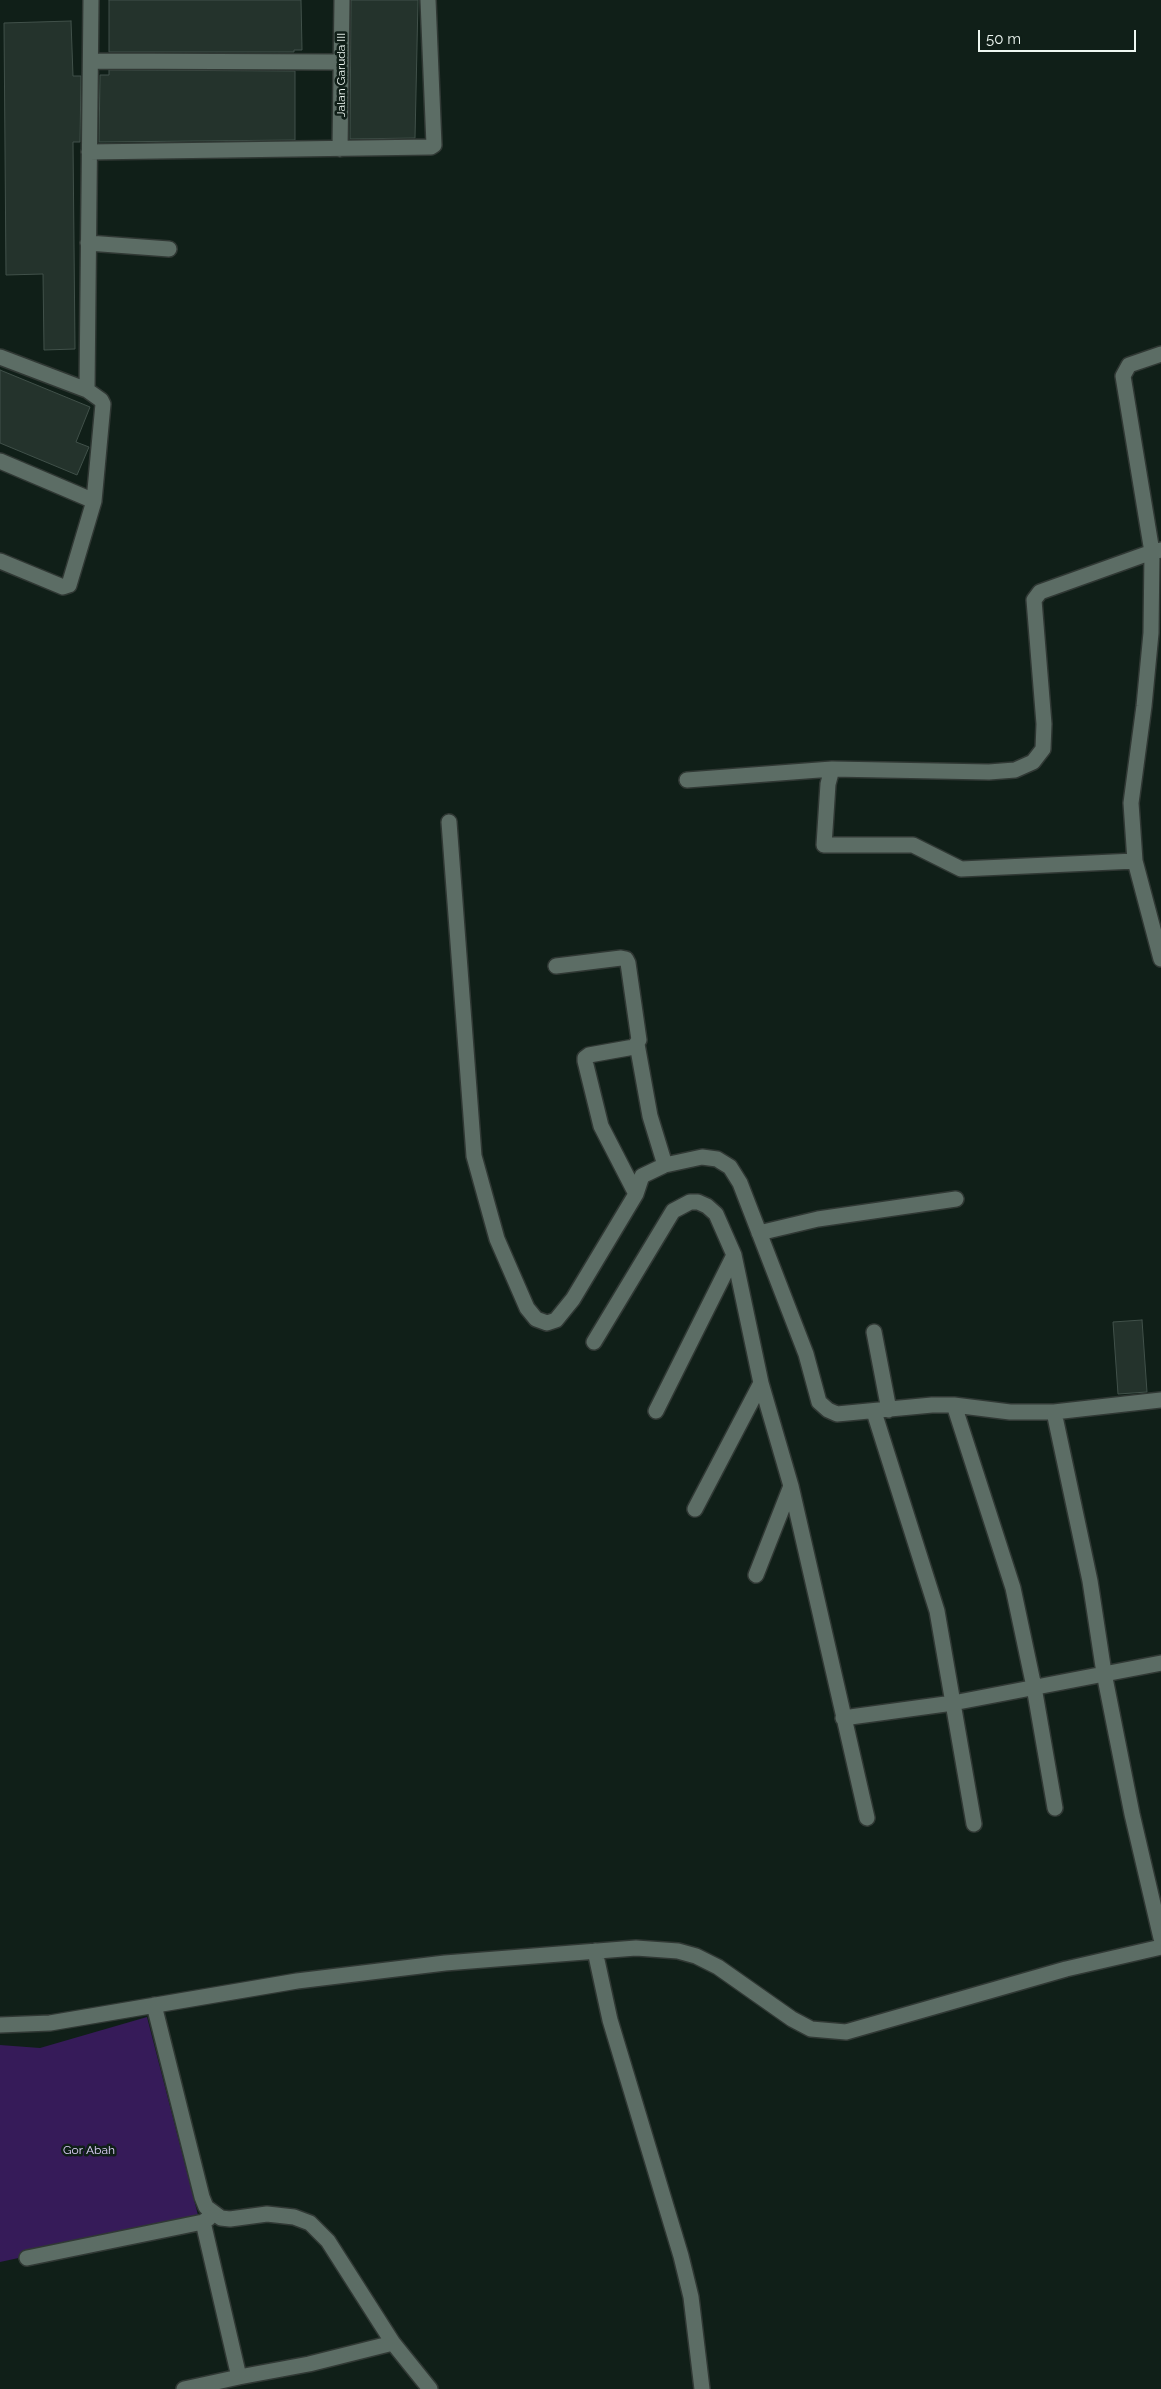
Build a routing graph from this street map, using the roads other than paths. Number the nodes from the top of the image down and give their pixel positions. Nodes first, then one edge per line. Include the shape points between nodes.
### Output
1 (91, 0) edge
2 (342, 0) edge
3 (428, 0) edge
4 (90, 61) junction
5 (341, 62) junction
6 (340, 149) junction
7 (89, 152) junction
8 (88, 243) junction
9 (169, 249) dead end
10 (1161, 354) edge
11 (0, 358) edge
12 (87, 390) junction
13 (0, 462) edge
14 (94, 501) junction
15 (1157, 551) edge
16 (0, 561) edge
17 (832, 769) junction
18 (686, 780) dead end
19 (449, 822) dead end
20 (1135, 861) junction
21 (1161, 960) edge
22 (556, 966) dead end
23 (637, 1044) junction
24 (665, 1165) junction
25 (636, 1194) junction
26 (956, 1199) dead end
27 (759, 1233) junction
28 (734, 1255) junction
29 (874, 1332) dead end
30 (594, 1342) dead end
31 (761, 1383) junction
32 (1161, 1400) edge
33 (954, 1405) junction
34 (656, 1411) dead end
35 (882, 1411) junction
36 (1054, 1412) junction
37 (791, 1486) junction
38 (695, 1509) dead end
39 (756, 1575) dead end
40 (1161, 1664) edge
41 (1104, 1673) junction
42 (1034, 1687) junction
43 (953, 1703) junction
44 (843, 1718) junction
45 (1055, 1808) dead end
46 (867, 1818) dead end
47 (974, 1824) dead end
48 (1161, 1938) edge
49 (1161, 1947) edge
50 (595, 1951) junction
51 (154, 2005) junction
52 (0, 2025) edge
53 (209, 2218) junction
54 (27, 2258) dead end
55 (394, 2342) junction
56 (239, 2378) junction
57 (184, 2389) edge
58 (430, 2389) edge
59 (702, 2389) edge

1 - 4 street
2 - 5 street, Jalan Garuda III
3 - 6 street via 434,145 427,148
4 - 5 street
4 - 7 street
5 - 6 street, Jalan Garuda III
6 - 7 street
7 - 8 street
8 - 9 street
8 - 12 street
10 - 15 street via 1129,365 1123,376
11 - 12 street
12 - 14 street via 103,402
13 - 14 street
14 - 16 street via 69,585 64,587
15 - 17 street via 1040,592 1034,600 1044,724 1043,749 1033,762 1015,770 989,772
15 - 20 street via 1131,803
17 - 18 street
17 - 20 street via 824,845 914,845 961,869
19 - 25 street via 474,1156 497,1239 527,1308 536,1319 547,1323 556,1320 573,1299
20 - 21 street
22 - 23 street via 592,960 626,960 639,1040
23 - 24 street via 650,1116
23 - 25 street via 585,1058 601,1126
24 - 25 street via 642,1176
24 - 27 street via 702,1157 716,1159 730,1167 749,1202
26 - 27 street via 818,1218
27 - 35 street via 806,1354 819,1402 837,1414
28 - 30 street via 716,1214 708,1206 698,1202 672,1211
28 - 31 street
28 - 34 street
29 - 35 street
31 - 37 street
31 - 38 street
32 - 36 street
33 - 35 street
33 - 36 street via 1010,1412
33 - 42 street via 1013,1588
35 - 43 street via 937,1611
36 - 41 street via 1090,1581
37 - 39 street
37 - 44 street
40 - 41 street
41 - 42 street
41 - 48 street
42 - 43 street
42 - 45 street
43 - 44 street
43 - 47 street
44 - 46 street
49 - 50 street via 1066,1969 846,2032 811,2029 718,1967 696,1956 656,1949
50 - 51 street via 445,1963 297,1981
50 - 59 street via 610,2020 683,2264 691,2297
51 - 52 street via 50,2023
51 - 53 street
53 - 54 street
53 - 55 street via 230,2220 267,2214 294,2216 310,2223 328,2241
53 - 56 street
55 - 56 street
55 - 58 street
56 - 57 street

